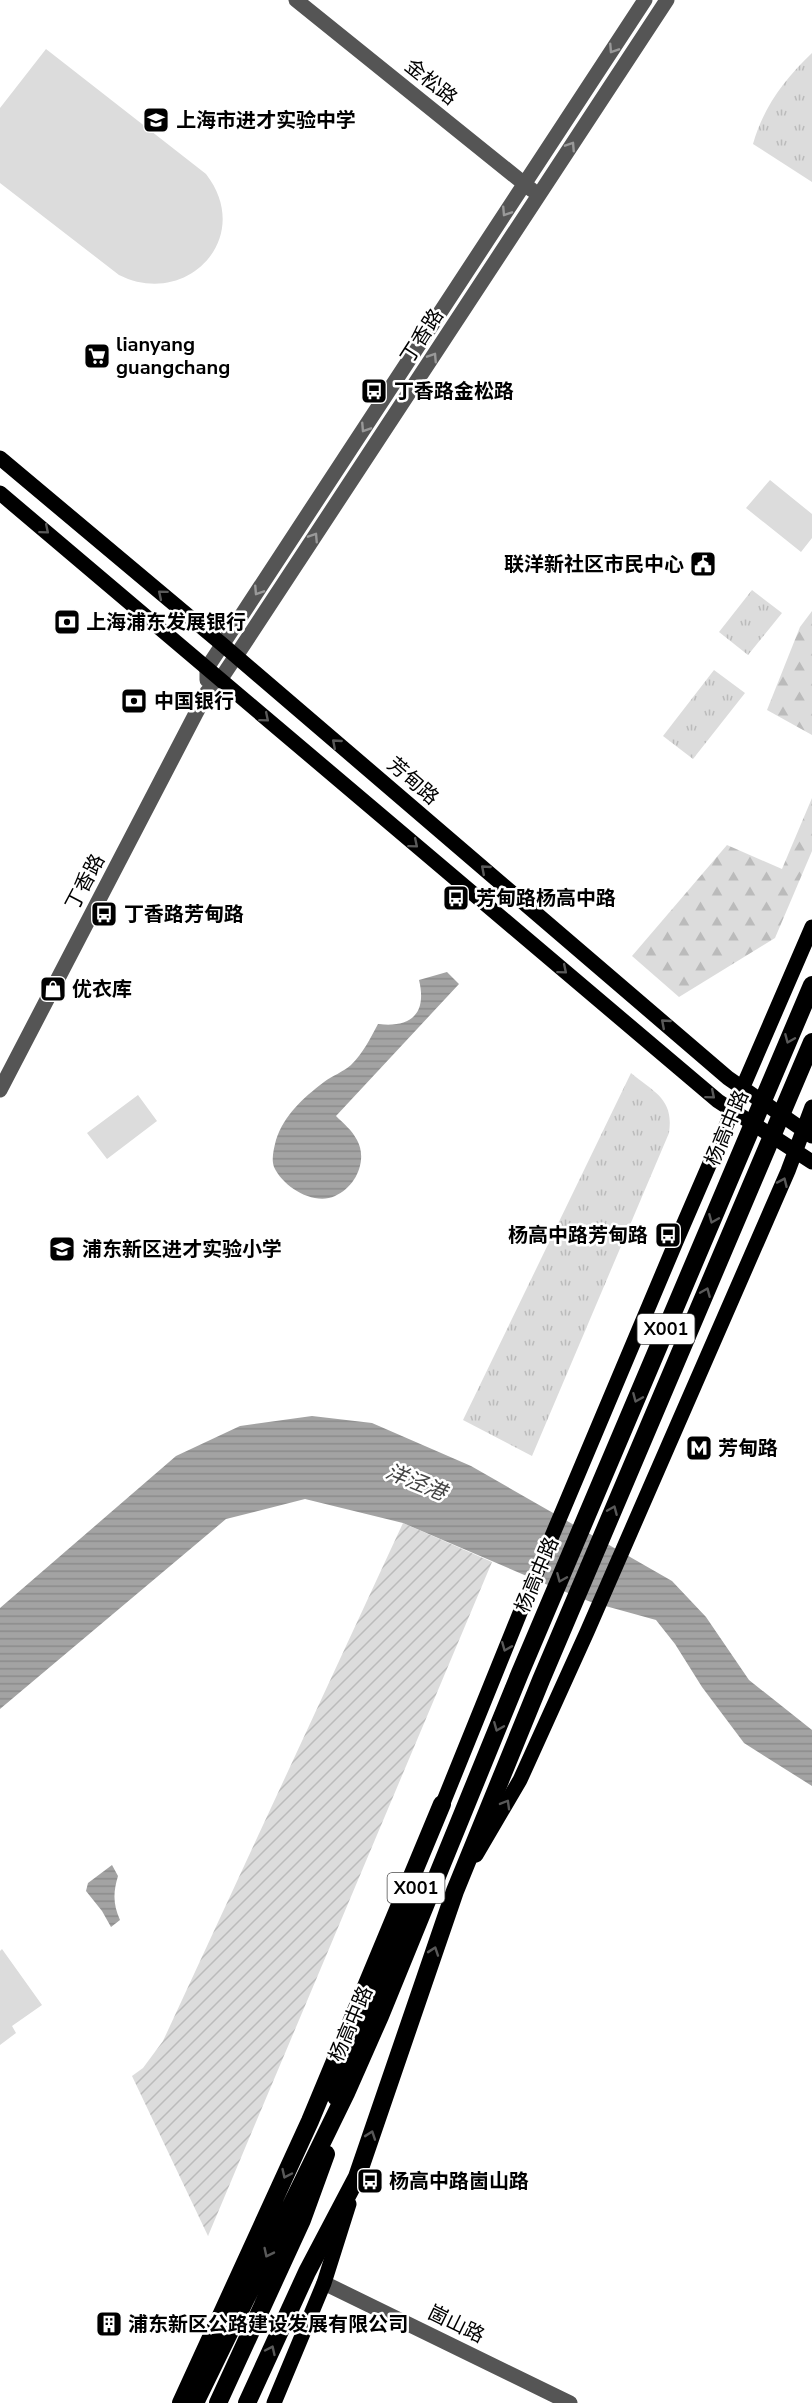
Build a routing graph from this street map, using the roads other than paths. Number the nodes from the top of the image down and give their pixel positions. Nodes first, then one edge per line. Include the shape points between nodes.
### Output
1 (296, 0) edge
2 (645, 0) edge
3 (666, 0) edge
4 (524, 184) junction
5 (539, 195) junction
6 (0, 458) edge
7 (0, 492) edge
8 (223, 645) junction
9 (236, 656) junction
10 (207, 669) junction
11 (220, 680) junction
12 (207, 692) junction
13 (812, 927) edge
14 (812, 986) edge
15 (812, 1042) edge
16 (742, 1088) junction
17 (0, 1090) edge
18 (812, 1107) edge
19 (731, 1111) junction
20 (807, 1133) edge
21 (795, 1153) junction
22 (812, 1162) edge
23 (442, 1804) junction
24 (455, 1891) junction
25 (346, 2093) junction
26 (357, 2177) junction
27 (303, 2182) junction
28 (324, 2283) junction
29 (181, 2403) edge
30 (195, 2403) edge
31 (218, 2403) edge
32 (247, 2403) edge
33 (274, 2403) edge
34 (570, 2403) edge

1 - 4 street, 金松路
2 -> 4 street, 丁香路
5 -> 3 street, 丁香路
4 - 5 street, 金松路
4 -> 8 street, 丁香路
9 -> 5 street, 丁香路
8 -> 6 main road, 芳甸路
7 -> 10 main road
8 - 9 main road, 芳甸路
8 - 10 street, 丁香路
9 - 11 street, 丁香路
16 -> 9 main road, 芳甸路
10 - 11 main road
10 - 12 street, 丁香路
11 - 12 street, 丁香路
11 -> 19 main road
12 - 17 street, 丁香路
13 - 16 main road, 杨高中路
14 -> 25 highway, 杨高中路 / X001
24 -> 15 highway, X001 via 540,1680
16 - 19 main road, 杨高中路
16 - 20 main road, 芳甸路
18 - 20 main road, X001
19 - 21 main road
19 -> 23 main road, 杨高中路 / X001
20 - 21 main road, X001
21 - 22 main road
24 -> 21 main road, X001 via 520,1780
23 - 27 main road, 杨高中路 / X001 via 406,1919
23 -> 29 highway via 310,2121
26 -> 24 highway, X001
25 - 27 highway, 杨高中路 / X001
25 - 31 highway via 302,2220
26 - 28 main road
32 -> 26 highway, X001 via 307,2272
27 -> 30 highway, 杨高中路 / X001
28 - 33 main road
28 - 34 street, 崮山路

